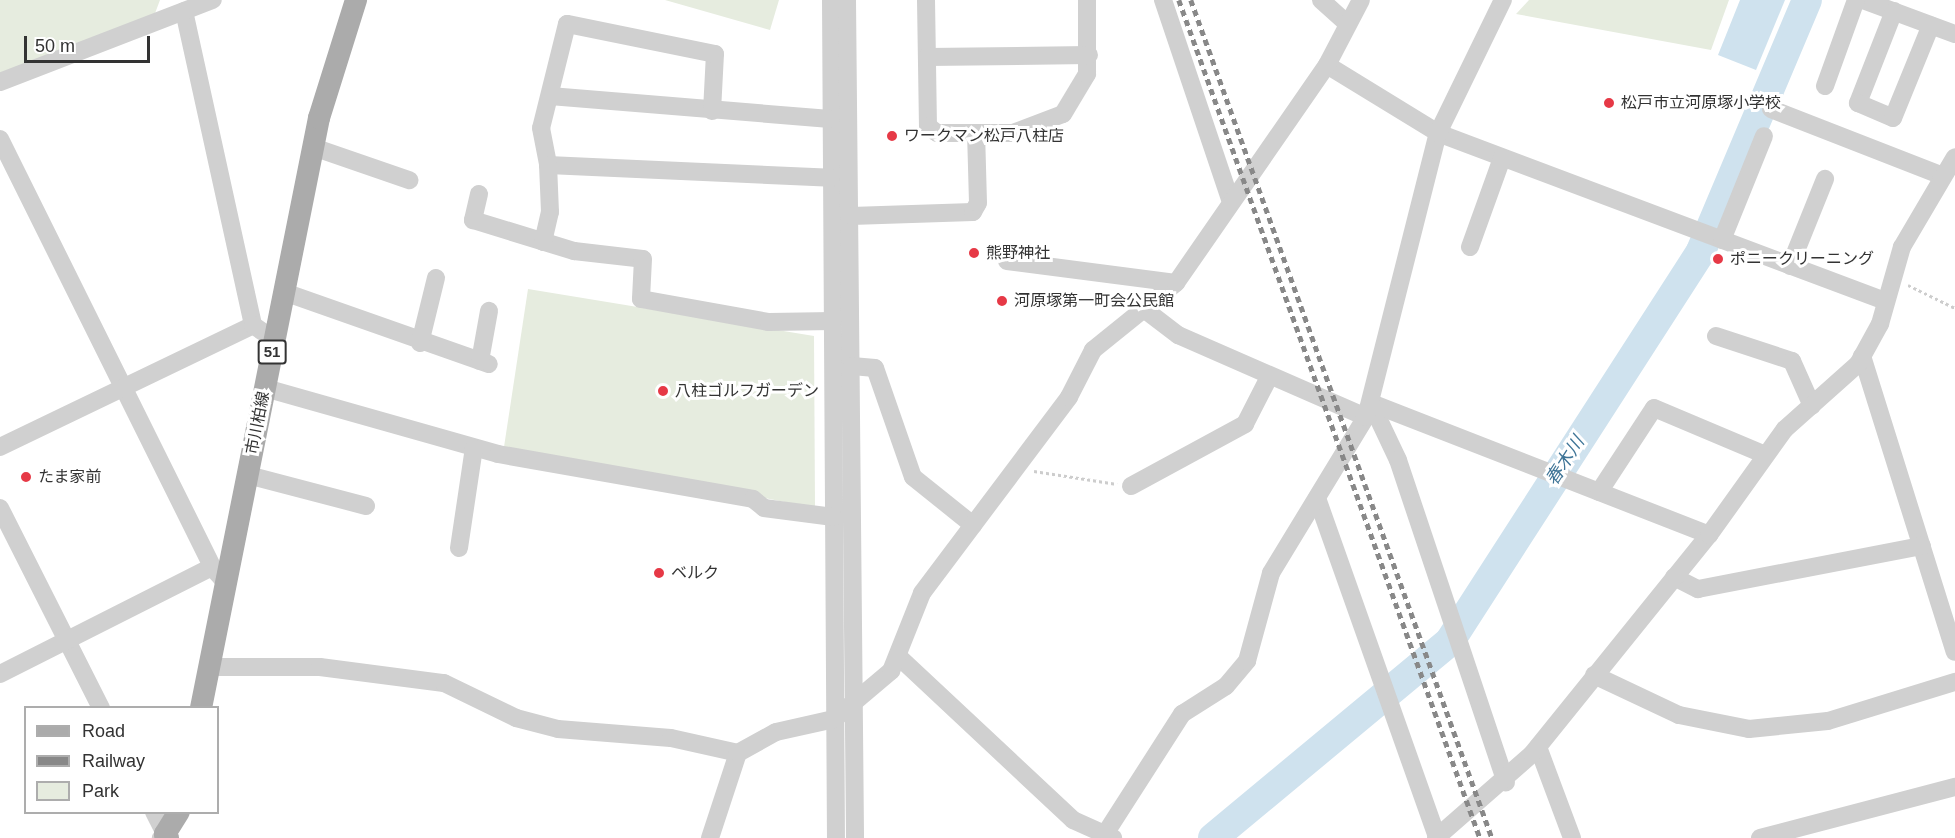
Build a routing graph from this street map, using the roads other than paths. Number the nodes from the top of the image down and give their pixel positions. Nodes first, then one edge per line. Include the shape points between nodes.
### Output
1 (213, 0) edge
2 (356, 0) edge
3 (831, 0) edge
4 (848, 0) edge
5 (926, 0) edge
6 (1087, 0) edge
7 (1163, 0) edge
8 (1321, 0) edge
9 (1361, 0) edge
10 (1503, 0) edge
11 (1856, 0) edge
12 (1863, 0) edge
13 (179, 8) edge
14 (1900, 8) edge
15 (1348, 24) junction
16 (1931, 25) junction
17 (1955, 34) edge
18 (1089, 55) junction
19 (927, 57) junction
20 (1327, 65) junction
21 (0, 82) edge
22 (1825, 86) dead end
23 (550, 96) junction
24 (1770, 109) dead end
25 (712, 111) junction
26 (830, 119) junction
27 (976, 133) junction
28 (1438, 133) junction
29 (1764, 136) dead end
30 (0, 139) edge
31 (313, 147) junction
32 (1955, 157) edge
33 (1502, 158) junction
34 (548, 165) junction
35 (1940, 175) junction
36 (831, 178) junction
37 (1825, 178) dead end
38 (409, 180) dead end
39 (479, 194) dead end
40 (1230, 199) junction
41 (851, 216) junction
42 (1718, 239) junction
43 (543, 242) junction
44 (1470, 247) dead end
45 (1007, 261) dead end
46 (1790, 266) junction
47 (436, 278) dead end
48 (1176, 283) junction
49 (284, 292) junction
50 (1885, 301) junction
51 (1144, 309) junction
52 (489, 311) dead end
53 (833, 321) junction
54 (253, 325) junction
55 (1716, 336) dead end
56 (274, 340) junction
57 (420, 343) junction
58 (1862, 356) junction
59 (852, 366) junction
60 (1269, 377) junction
61 (122, 387) junction
62 (265, 388) junction
63 (1812, 406) junction
64 (1369, 410) junction
65 (0, 447) edge
66 (474, 448) junction
67 (1765, 455) junction
68 (248, 475) junction
69 (1131, 486) road end
70 (1599, 492) junction
71 (1317, 498) junction
72 (366, 506) dead end
73 (0, 508) edge
74 (833, 517) junction
75 (973, 525) junction
76 (1709, 536) junction
77 (1922, 546) junction
78 (459, 548) dead end
79 (219, 575) junction
80 (1674, 577) junction
81 (67, 639) junction
82 (1955, 652) edge
83 (900, 658) junction
84 (210, 667) junction
85 (0, 674) edge
86 (1594, 675) junction
87 (1955, 682) edge
88 (855, 704) junction
89 (100, 706) edge
90 (201, 706) edge
91 (834, 719) junction
92 (1538, 747) junction
93 (738, 753) junction
94 (1506, 782) junction
95 (1955, 787) edge
96 (154, 814) edge
97 (178, 814) edge
98 (1109, 836) edge
99 (165, 837) edge
100 (710, 838) edge
101 (836, 838) edge
102 (855, 838) edge
103 (1436, 838) edge
104 (1572, 838) edge
105 (1760, 838) edge

1 - 13 street
2 - 31 main road, 市川柏線 / 51 via 329,77
3 - 26 street
4 - 41 street
5 - 19 street
6 - 18 street
7 - 40 street
8 - 15 street
9 - 15 street
10 - 28 street
11 - 22 street
12 - 14 street
13 - 21 street
13 - 54 street
14 - 16 street
14 - 16 street via 1858,103 1893,118
15 - 20 street
16 - 17 street
18 - 19 street
18 - 27 street via 1082,87 1063,114 1033,129
19 - 27 street via 928,126 937,133
20 - 28 street
20 - 40 street
23 - 25 street
23 - 25 street via 567,24 715,54
23 - 34 street via 541,128
24 - 35 street
25 - 26 street
26 - 36 street
27 - 41 street via 978,203 974,212
28 - 33 street
28 - 64 street
29 - 42 street
30 - 61 street
31 - 38 street
31 - 49 main road, 市川柏線 / 51
32 - 35 street
33 - 42 street
33 - 44 street
34 - 36 street
34 - 43 street via 550,212
35 - 50 street via 1891,276
36 - 53 street
37 - 46 street
39 - 43 street via 473,220
40 - 48 street
41 - 59 street
42 - 46 street
43 - 53 street via 574,251 643,258 642,299 769,322
45 - 48 street
46 - 50 street
47 - 57 street
48 - 51 street
49 - 56 main road, 市川柏線 / 51
49 - 57 street
50 - 58 street via 1880,324
51 - 60 street via 1178,335
51 - 75 street via 1093,350 1069,397
52 - 57 street via 484,363
53 - 74 street
54 - 56 street
54 - 61 street
55 - 63 street via 1792,361
56 - 62 main road, 市川柏線 / 51
58 - 63 street
58 - 77 street
59 - 75 street via 875,368 913,477
59 - 88 street
60 - 64 street
60 - 69 street via 1245,424
61 - 65 street
61 - 79 street
62 - 66 street
62 - 68 main road, 市川柏線 / 51
63 - 67 street
64 - 70 street
64 - 71 street
64 - 94 street via 1398,460
66 - 74 street via 753,500 764,508
66 - 78 street
67 - 70 street via 1654,408
67 - 76 street
68 - 72 street
68 - 79 main road, 市川柏線 / 51
70 - 76 street
71 - 98 street via 1261,594 1247,662 1226,686 1182,714
71 - 103 street
73 - 81 street
74 - 91 street
75 - 83 street via 912,609
76 - 80 street
77 - 80 street via 1698,589
77 - 82 street
79 - 81 street
79 - 84 main road, 市川柏線 / 51
80 - 86 street
81 - 85 street
81 - 89 street
83 - 88 street via 880,684
83 - 98 street via 1073,820
84 - 90 main road, 市川柏線 / 51
84 - 93 street via 320,667 444,683 516,718 558,729 671,738
86 - 87 street via 1679,715 1749,729 1828,720
86 - 92 street
88 - 91 street
88 - 102 street
91 - 93 street via 776,732
91 - 101 street
92 - 94 street
92 - 104 street
93 - 100 street
94 - 103 street
95 - 105 street
96 - 99 street
97 - 99 main road

